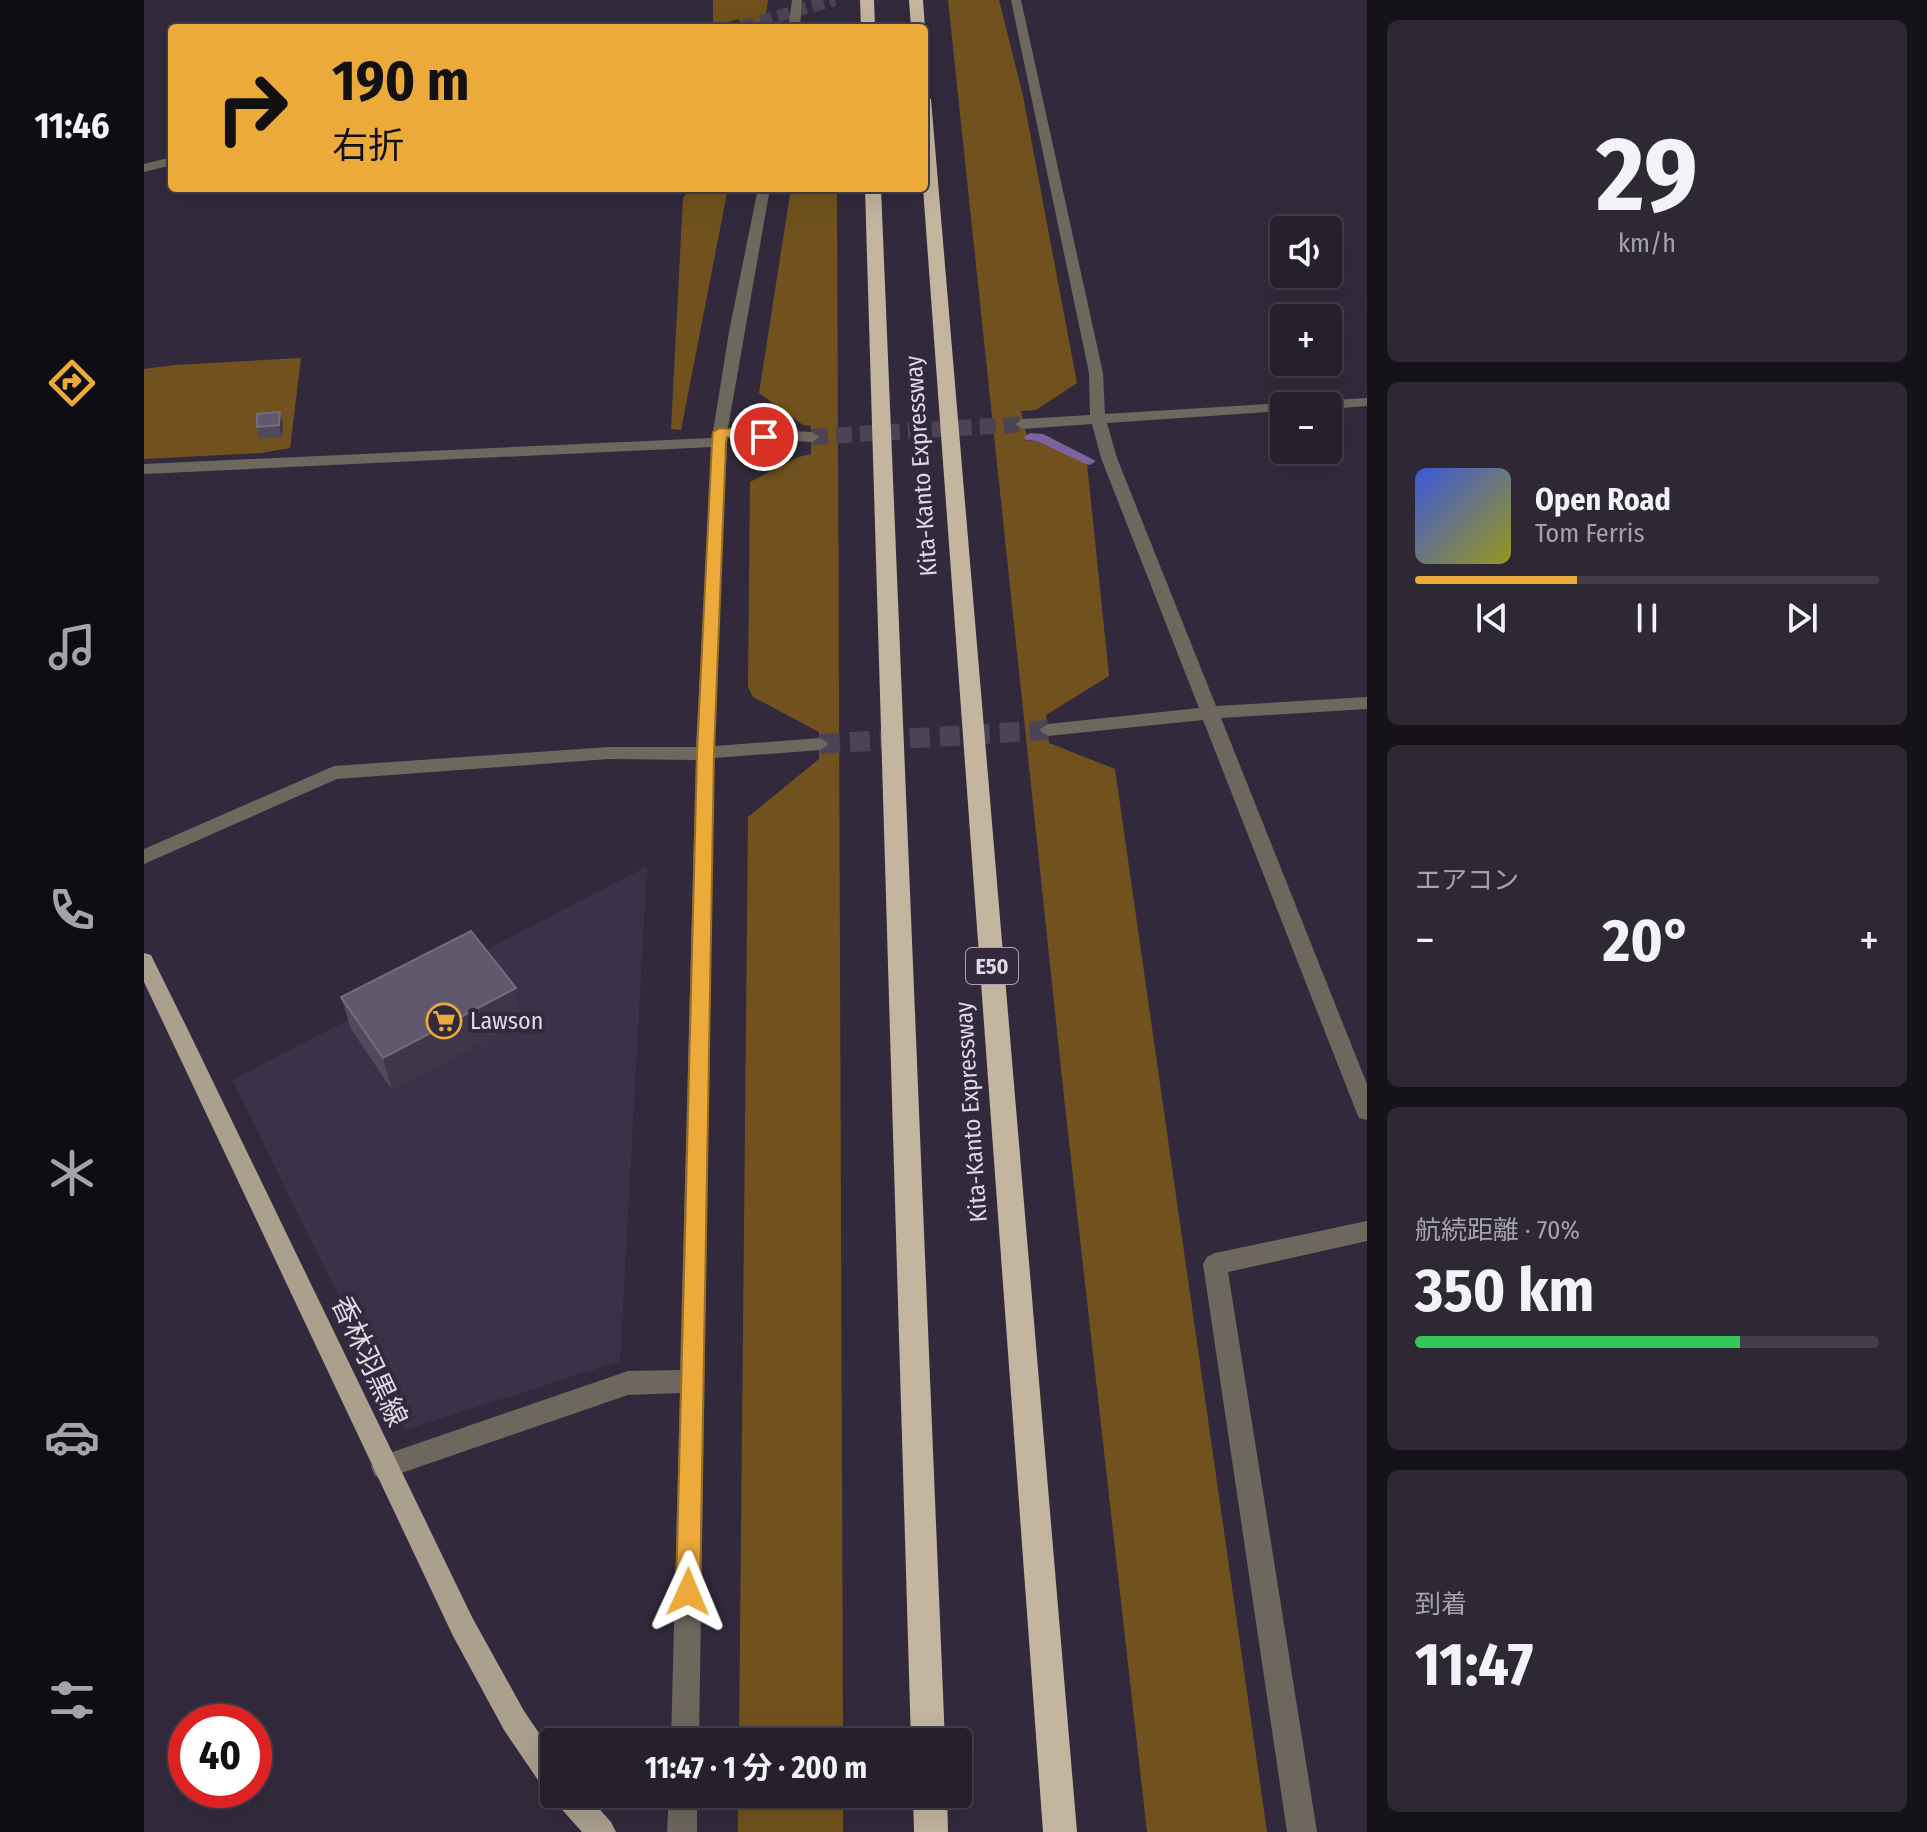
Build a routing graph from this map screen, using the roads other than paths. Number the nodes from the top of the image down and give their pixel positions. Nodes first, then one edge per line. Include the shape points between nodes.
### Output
1 (797, 0) edge
2 (867, 0) edge
3 (916, 0) edge
4 (1016, 0) edge
5 (794, 24) edge
6 (868, 24) edge
7 (918, 24) edge
8 (928, 150) edge
9 (168, 162) edge
10 (144, 168) edge
11 (763, 192) edge
12 (873, 192) edge
13 (1367, 402) edge
14 (1342, 403) edge
15 (1270, 408) edge
16 (1098, 417) junction
17 (1023, 424) tunnel mouth
18 (720, 437) junction
19 (812, 437) tunnel mouth
20 (144, 469) edge
21 (1367, 703) edge
22 (1208, 713) junction
23 (1048, 730) tunnel mouth
24 (820, 744) tunnel mouth
25 (705, 753) junction
26 (144, 857) edge
27 (144, 961) edge
28 (1367, 1111) edge
29 (1367, 1231) edge
30 (693, 1381) junction
31 (384, 1467) junction
32 (685, 1728) edge
33 (928, 1728) edge
34 (540, 1760) edge
35 (580, 1808) edge
36 (683, 1808) edge
37 (930, 1808) edge
38 (601, 1832) edge
39 (682, 1832) edge
40 (931, 1832) edge
41 (1060, 1832) edge
42 (1302, 1832) edge

1 - 5 street
2 - 6 highway
3 - 7 highway
4 - 16 street via 1096,373
8 - 41 highway, Kita-Kanto Expressway / E50
9 - 10 street
11 - 18 street
12 - 33 highway, Kita-Kanto Expressway
13 - 14 street
15 - 16 street
16 - 17 street
16 - 22 street
18 - 19 street
18 - 20 street via 459,456
18 - 25 street
21 - 22 street
22 - 23 street
22 - 28 street
24 - 25 street
25 - 26 street via 609,753 334,773
25 - 30 street
27 - 31 main road, 香林羽黒線
29 - 42 street via 1215,1264
30 - 31 street via 628,1383
30 - 32 street
31 - 34 main road, 香林羽黒線 via 515,1725
35 - 38 main road
36 - 39 street
37 - 40 highway

